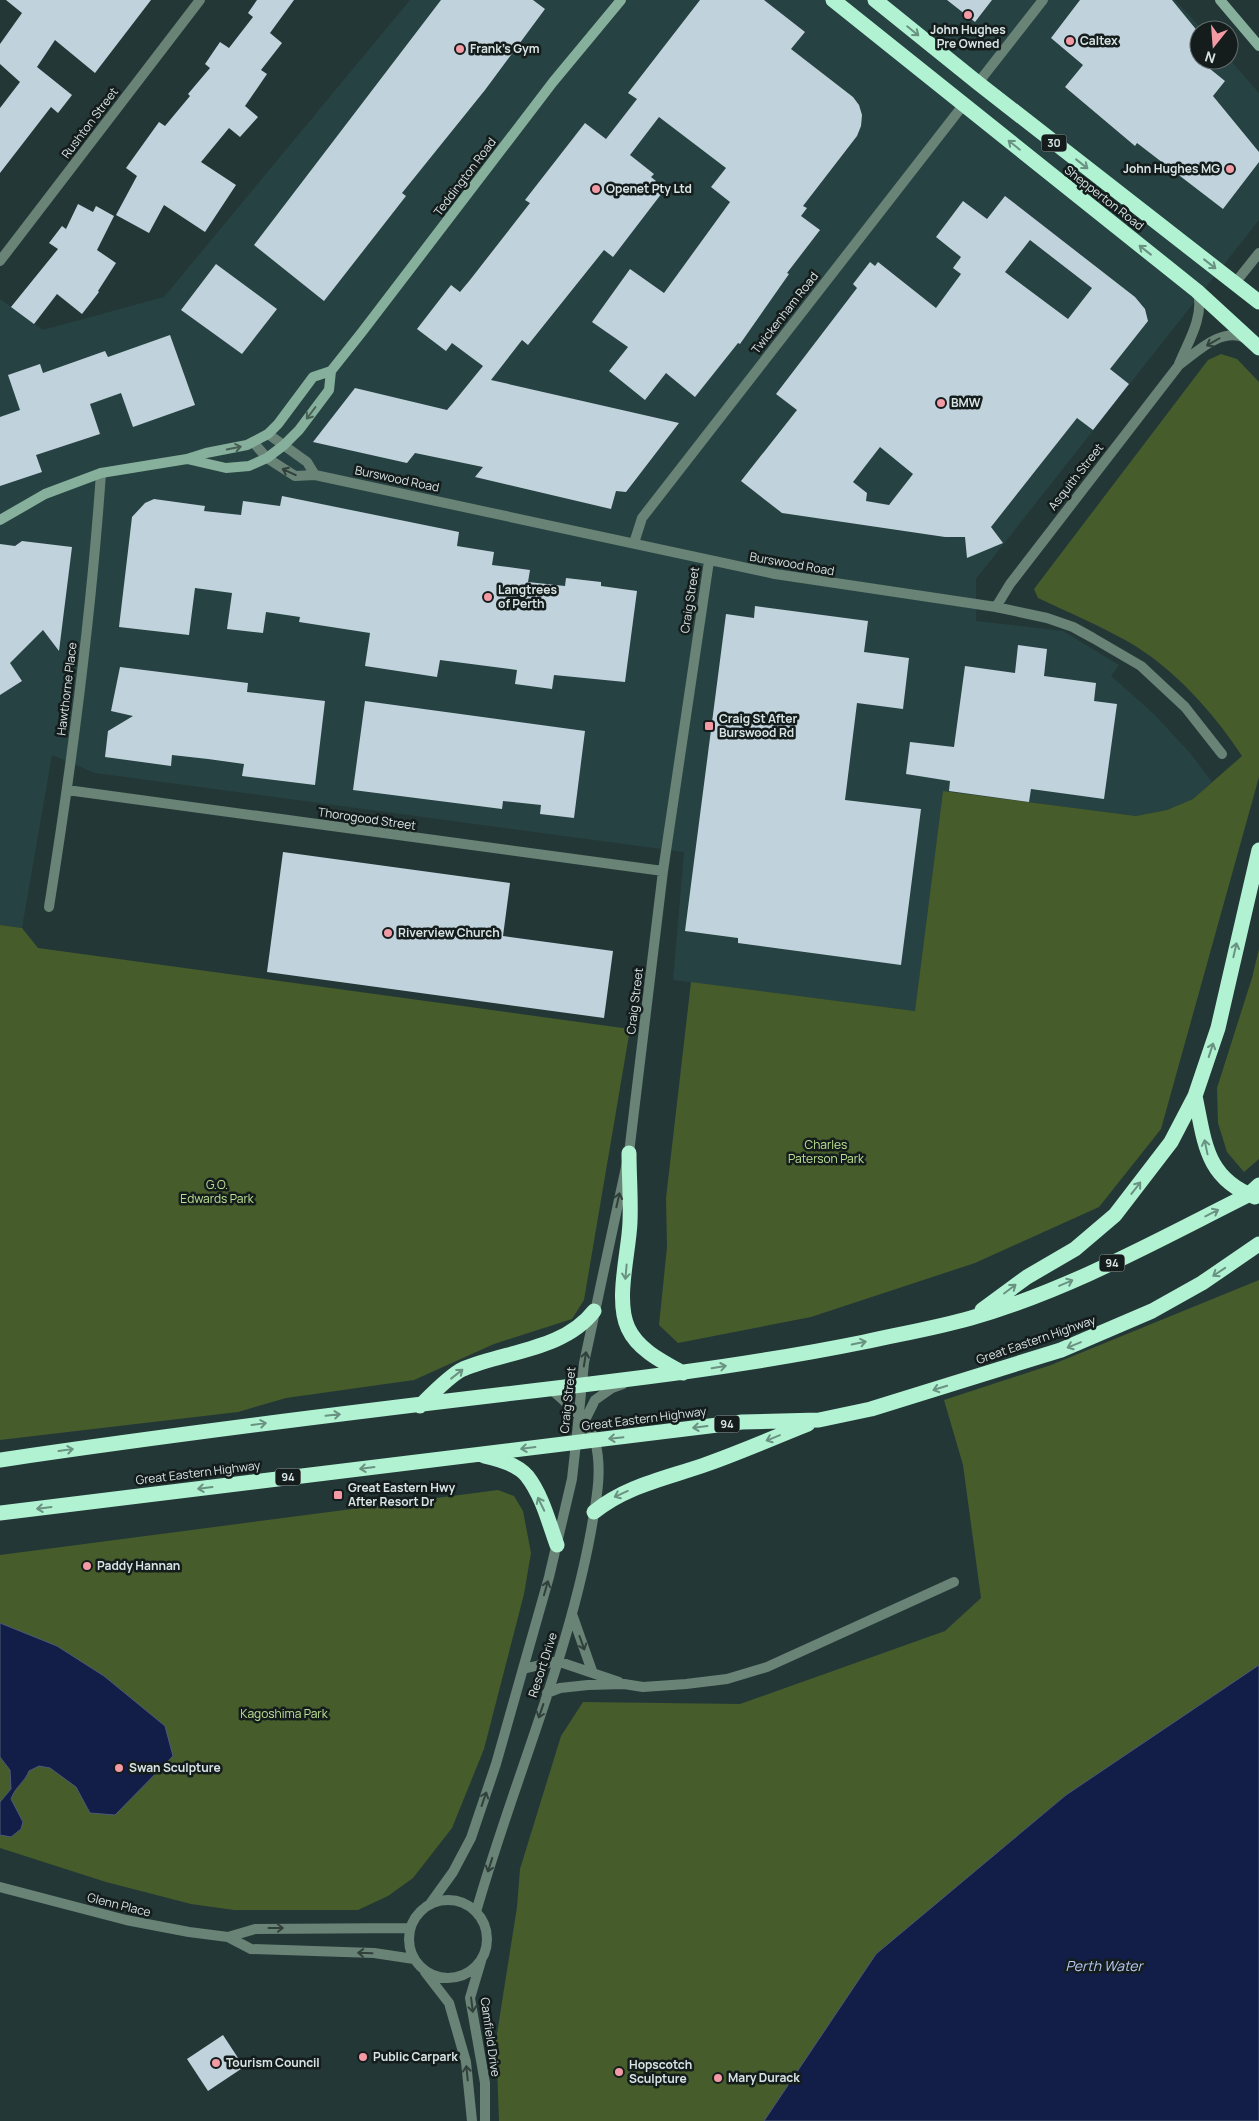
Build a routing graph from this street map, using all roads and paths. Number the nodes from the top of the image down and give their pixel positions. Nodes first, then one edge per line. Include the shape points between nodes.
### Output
1 (200, 0) edge
2 (621, 0) edge
3 (832, 0) edge
4 (876, 0) edge
5 (1043, 0) edge
6 (1220, 0) edge
7 (1259, 46) edge
8 (978, 83) junction
9 (964, 104) junction
10 (1259, 253) edge
11 (0, 261) edge
12 (1235, 284) junction
13 (1197, 290) junction
14 (1259, 302) edge
15 (1255, 345) edge
16 (1179, 365) junction
17 (331, 371) junction
18 (268, 434) junction
19 (253, 442) junction
20 (284, 445) junction
21 (267, 458) junction
22 (187, 459) junction
23 (101, 473) junction
24 (315, 475) junction
25 (0, 520) edge
26 (634, 543) junction
27 (708, 561) junction
28 (996, 607) junction
29 (1222, 754) dead end
30 (68, 790) junction
31 (1259, 850) edge
32 (664, 871) junction
33 (48, 906) dead end
34 (1196, 1096) junction
35 (629, 1153) junction
36 (1255, 1193) edge
37 (1259, 1244) edge
38 (594, 1311) junction
39 (971, 1318) junction
40 (683, 1373) junction
41 (636, 1379) junction
42 (582, 1386) junction
43 (552, 1389) junction
44 (420, 1406) junction
45 (582, 1419) junction
46 (819, 1420) junction
47 (594, 1440) junction
48 (576, 1443) junction
49 (475, 1454) junction
50 (0, 1460) edge
51 (594, 1512) junction
52 (0, 1514) edge
53 (557, 1545) junction
54 (954, 1582) dead end
55 (572, 1614) junction
56 (557, 1661) junction
57 (523, 1669) junction
58 (592, 1671) junction
59 (624, 1684) junction
60 (547, 1693) junction
61 (2, 1888) edge
62 (430, 1904) junction
63 (476, 1912) junction
64 (410, 1928) junction
65 (228, 1937) junction
66 (482, 1958) junction
67 (414, 1959) junction
68 (425, 1971) junction
69 (472, 2121) edge
70 (485, 2121) edge

1 - 11 street, Rushton Street
2 - 17 main road, Teddington Road via 553,82
3 - 9 highway, Shepperton Road / 30
4 -> 8 highway, Shepperton Road / 30
5 - 8 street
6 - 7 main road
8 -> 12 highway, Shepperton Road / 30
13 -> 9 highway, Shepperton Road / 30
9 - 26 street, Twickenham Road via 642,518
10 - 12 street
12 - 14 highway, Shepperton Road / 30
13 - 15 highway, Shepperton Road / 30
13 - 16 street, Asquith Street via 1200,314
15 -> 16 street, Asquith Street via 1241,336 1225,336
16 - 28 street, Asquith Street via 1010,584
17 - 18 main road, Teddington Road via 313,378
17 -> 20 main road, Teddington Road via 329,390
18 - 19 main road, Teddington Road
18 - 20 street
19 - 21 street, Burswood Road
22 -> 19 main road, Teddington Road
20 - 21 main road, Teddington Road
20 - 24 street via 306,462
21 - 22 main road via 249,466 226,468
24 -> 21 street, Burswood Road via 295,476
22 - 23 main road
23 - 25 main road via 45,494
23 - 30 street, Hawthorne Place via 87,635
24 - 26 street, Burswood Road
26 - 27 street, Burswood Road
27 - 28 street, Burswood Road
27 - 32 street, Craig Street
28 - 29 street, Burswood Road via 1072,627 1141,666 1184,708
30 - 32 street, Thorogood Street
30 - 33 street, Hawthorne Place
34 -> 31 highway via 1218,1028
32 - 35 street, Craig Street
36 -> 34 highway via 1229,1184 1208,1156
39 -> 34 highway via 1027,1276 1075,1249 1115,1215 1172,1142
38 -> 35 street, Craig Street
35 -> 40 highway via 630,1222 624,1314 628,1328 642,1347
39 -> 36 highway, 94 via 1036,1296 1097,1270
37 -> 46 highway, Great Eastern Highway / 94 via 1202,1283 1152,1311 1070,1346 871,1409
42 -> 38 street, Craig Street
44 -> 38 highway via 461,1370 570,1334
40 -> 39 highway, 94 via 811,1352
40 - 41 highway, 94
41 - 42 highway, 94
41 - 45 street via 612,1388 596,1400
42 - 43 highway, 94
42 - 45 street, Craig Street
43 - 44 highway, 94
43 - 45 street, Resort Drive
50 -> 44 highway, 94 via 284,1420
45 - 47 street, Resort Drive
45 - 48 street, Craig Street
46 -> 47 highway, Great Eastern Highway / 94 via 742,1422
46 -> 51 highway via 706,1464 651,1481 610,1499
47 - 48 highway, Great Eastern Highway / 94
47 - 51 street, Resort Drive via 600,1475
48 -> 49 highway, Great Eastern Highway / 94
48 - 53 street, Resort Drive via 572,1479
49 -> 52 highway, Great Eastern Highway / 94
53 -> 49 highway via 526,1476 497,1459
51 - 55 street, Resort Drive
57 -> 53 street, Resort Drive
54 - 59 street via 767,1667 727,1679 686,1684
55 - 56 street, Resort Drive
55 -> 58 street
56 - 57 street
56 - 58 street
56 - 60 street, Resort Drive
62 -> 57 street, Resort Drive via 454,1872 470,1838 496,1764
58 - 59 street
59 - 60 street via 569,1687
60 -> 63 street, Resort Drive
61 - 65 street, Glenn Place via 126,1920
62 - 63 street via 450,1900
62 - 64 street via 414,1918
63 - 66 street via 482,1920 487,1939
65 -> 64 street, Glenn Place via 255,1928
64 - 67 street via 409,1944
67 -> 65 street, Glenn Place via 374,1954 251,1949
66 - 68 street via 476,1967 456,1977 446,1978
66 -> 70 street, Camfield Drive via 470,1998 485,2083
67 - 68 street
69 -> 68 street via 466,2062 449,2003

